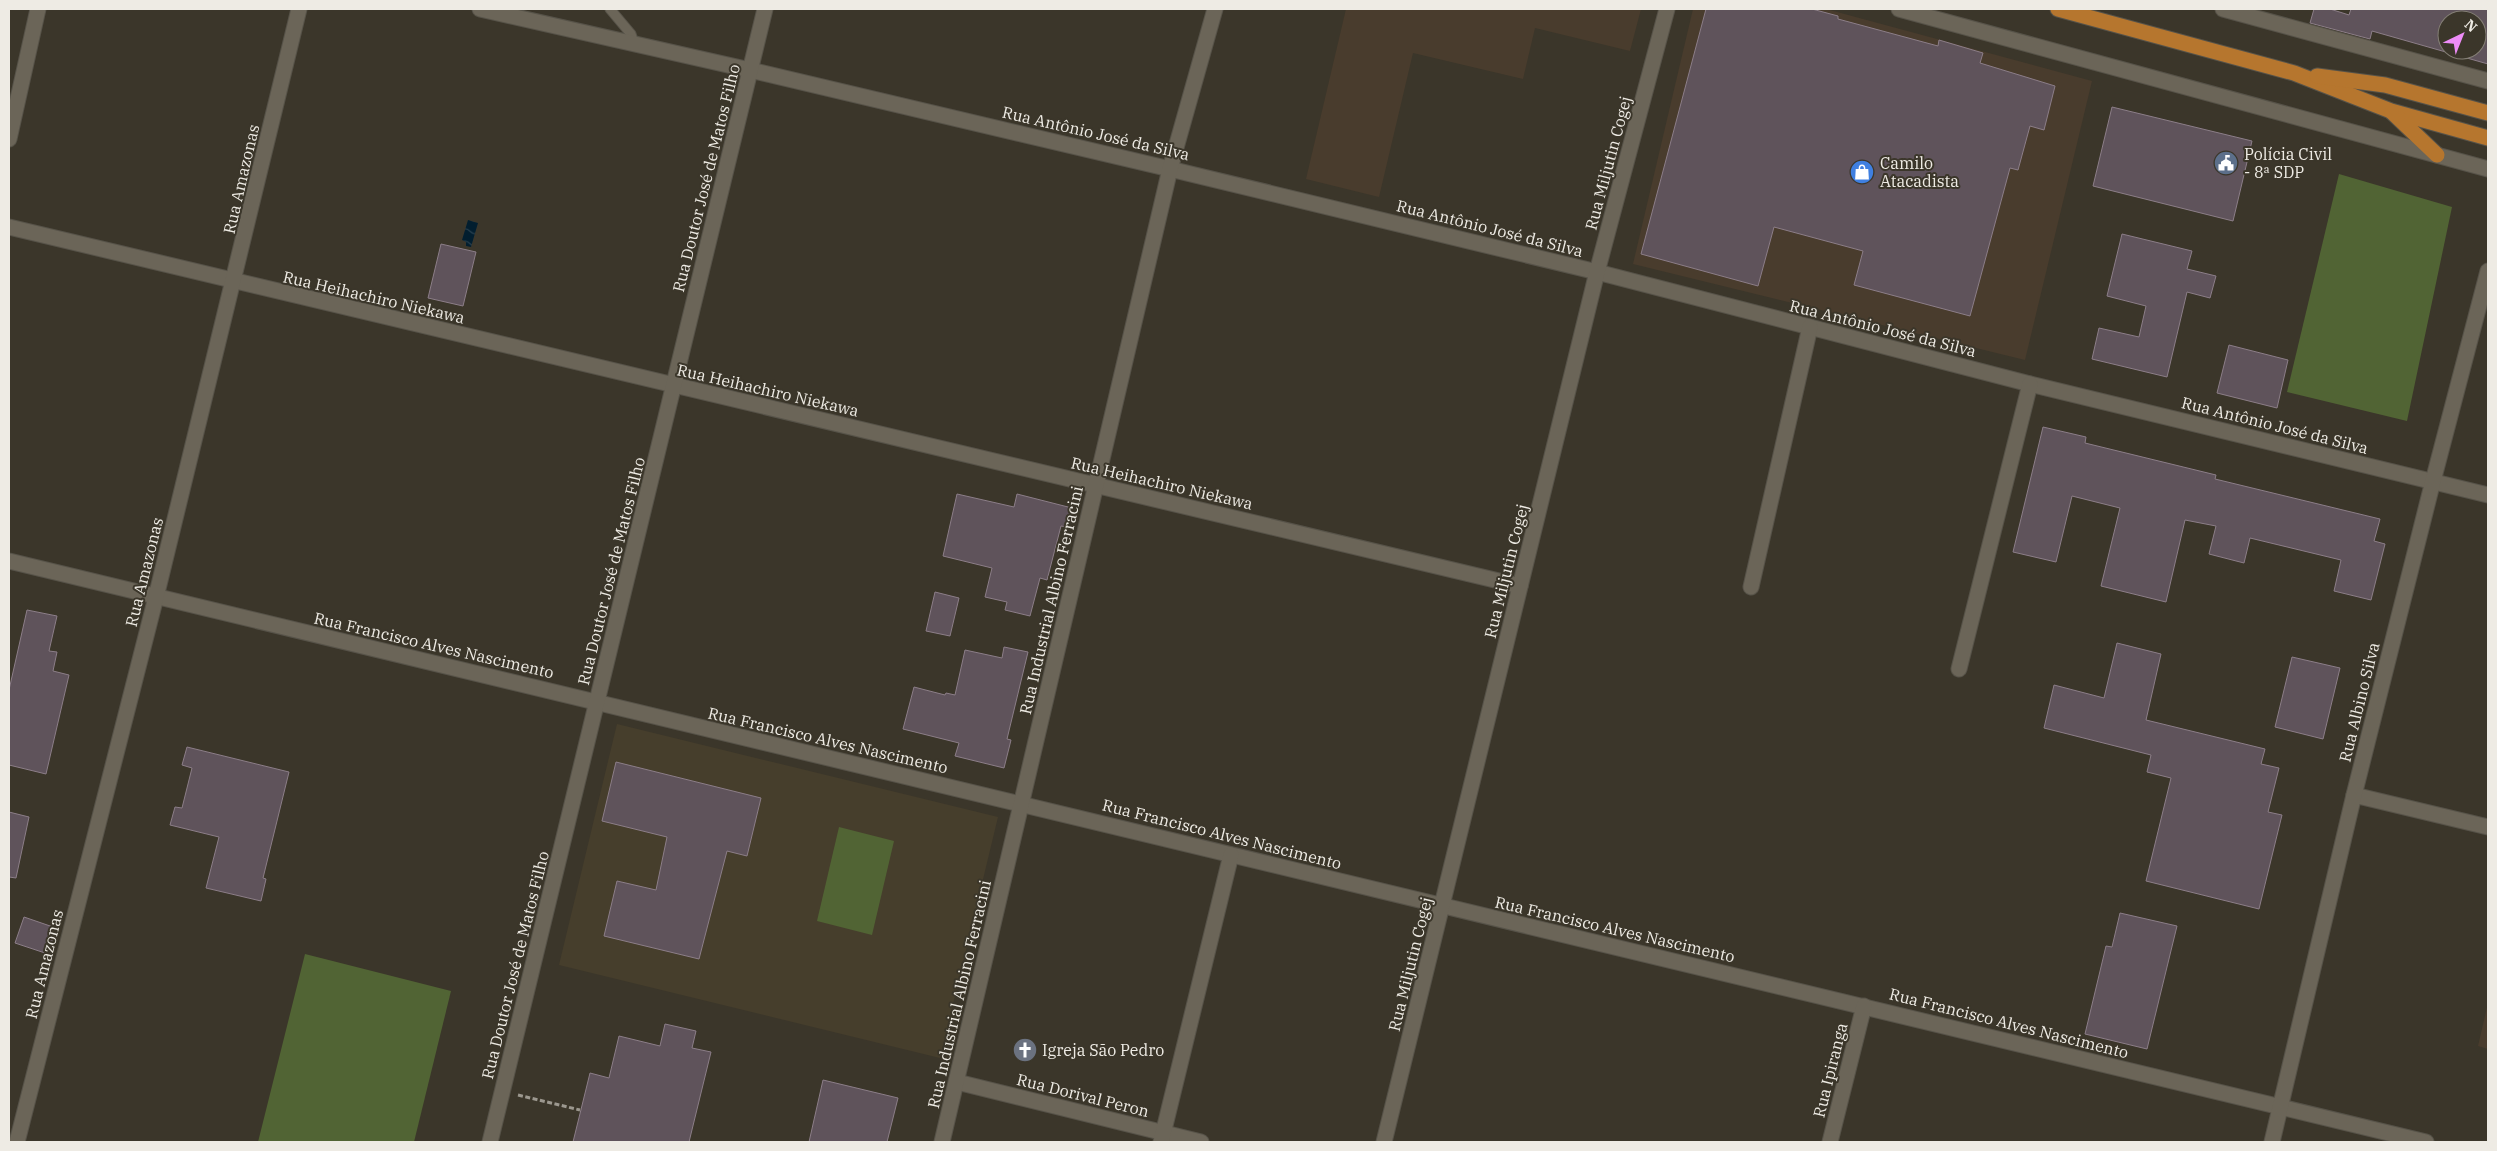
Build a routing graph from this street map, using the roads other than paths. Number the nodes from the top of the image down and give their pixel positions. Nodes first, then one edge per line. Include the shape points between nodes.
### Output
1 (38, 9) edge
2 (299, 9) edge
3 (480, 9) edge
4 (610, 9) edge
5 (765, 9) edge
6 (1214, 9) edge
7 (1667, 9) edge
8 (1899, 9) edge
9 (2058, 9) edge
10 (2224, 9) edge
11 (634, 44) junction
12 (750, 70) junction
13 (2294, 73) junction
14 (2488, 81) edge
15 (2390, 111) junction
16 (2488, 113) edge
17 (2488, 138) edge
18 (9, 139) edge
19 (2437, 155) junction
20 (1170, 169) junction
21 (2488, 169) edge
22 (9, 227) edge
23 (2488, 271) edge
24 (1597, 272) junction
25 (234, 282) junction
26 (1810, 327) junction
27 (2030, 384) junction
28 (674, 386) junction
29 (2433, 481) junction
30 (1094, 486) junction
31 (2488, 495) edge
32 (9, 561) edge
33 (1520, 586) junction
34 (1751, 587) dead end
35 (156, 597) junction
36 (1960, 669) dead end
37 (597, 702) junction
38 (2354, 796) junction
39 (1022, 804) junction
40 (2488, 827) edge
41 (1231, 855) junction
42 (1442, 906) junction
43 (1864, 1006) junction
44 (957, 1082) junction
45 (2281, 1107) junction
46 (1162, 1138) edge
47 (17, 1142) edge
48 (490, 1142) edge
49 (942, 1142) edge
50 (1201, 1142) edge
51 (1384, 1142) edge
52 (1830, 1142) edge
53 (2272, 1142) edge
54 (2426, 1142) edge

1 - 18 street
2 - 25 street, Rua Amazonas
3 - 11 street, Rua Antônio José da Silva
4 - 11 lane via 631,34
5 - 12 street, Rua Doutor José de Matos Filho
6 - 20 street, Rua Industrial Albino Ferracini
7 - 24 street, Rua Miljutin Cogej
8 - 19 street
9 - 13 main road
10 - 14 street
11 - 12 street, Rua Antônio José da Silva
12 - 20 street, Rua Antônio José da Silva
12 - 28 street, Rua Doutor José de Matos Filho
13 - 15 main road
13 - 16 main road via 2385,85
15 - 17 main road
15 - 19 main road
19 - 21 street
20 - 24 street, Rua Antônio José da Silva
20 - 30 street, Rua Industrial Albino Ferracini
22 - 25 street, Rua Heihachiro Niekawa
23 - 29 street, Rua Albino Silva
24 - 26 street, Rua Antônio José da Silva
24 - 33 street, Rua Miljutin Cogej
25 - 28 street, Rua Heihachiro Niekawa
25 - 35 street, Rua Amazonas
26 - 27 street, Rua Antônio José da Silva
26 - 34 street
27 - 29 street, Rua Antônio José da Silva
27 - 36 street
28 - 30 street, Rua Heihachiro Niekawa
28 - 37 street, Rua Doutor José de Matos Filho
29 - 31 street, Rua Antônio José da Silva
29 - 38 street, Rua Albino Silva
30 - 33 street, Rua Heihachiro Niekawa
30 - 39 street, Rua Industrial Albino Ferracini
32 - 35 street, Rua Francisco Alves Nascimento
33 - 42 street, Rua Miljutin Cogej
35 - 37 street, Rua Francisco Alves Nascimento
35 - 47 street, Rua Amazonas
37 - 39 street, Rua Francisco Alves Nascimento
37 - 48 street, Rua Doutor José de Matos Filho
38 - 40 street
38 - 45 street, Rua Albino Silva
39 - 41 street, Rua Francisco Alves Nascimento
39 - 44 street, Rua Industrial Albino Ferracini
41 - 42 street, Rua Francisco Alves Nascimento
41 - 46 street
42 - 43 street, Rua Francisco Alves Nascimento
42 - 51 street, Rua Miljutin Cogej
43 - 45 street, Rua Francisco Alves Nascimento
43 - 52 street, Rua Ipiranga
44 - 46 street, Rua Dorival Peron
44 - 49 street, Rua Industrial Albino Ferracini
45 - 53 street, Rua Albino Silva
45 - 54 street, Rua Francisco Alves Nascimento
46 - 50 street, Rua Dorival Peron

